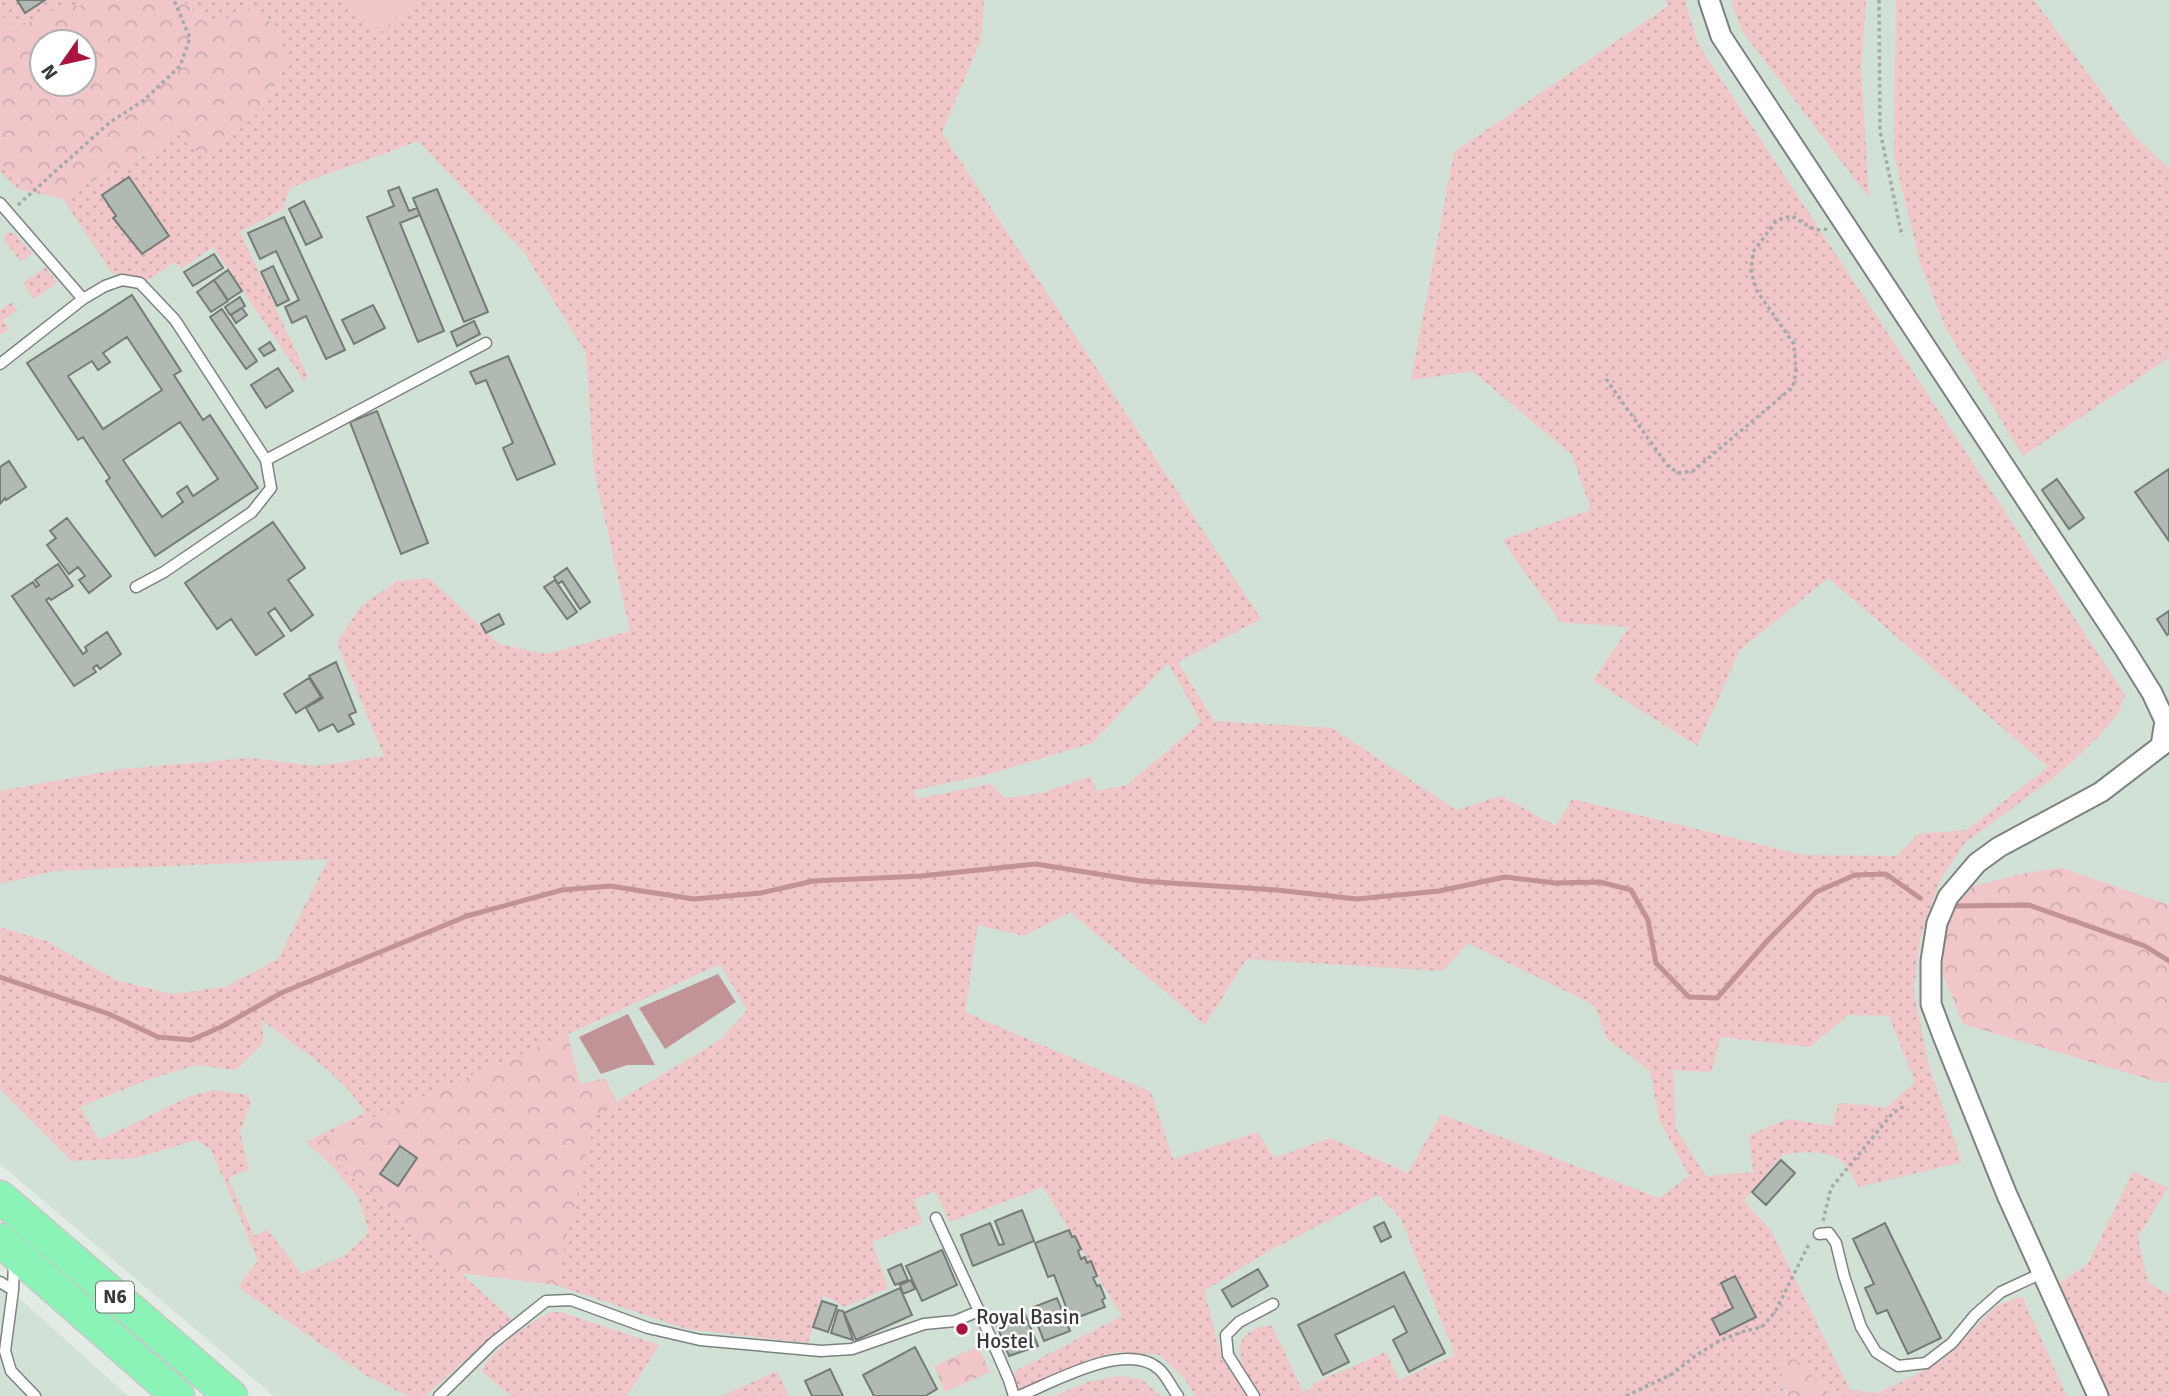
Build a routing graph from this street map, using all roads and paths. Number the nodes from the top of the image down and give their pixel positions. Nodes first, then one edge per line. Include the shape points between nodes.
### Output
1 (174, 0) edge
2 (1709, 0) edge
3 (1879, 0) edge
4 (0, 203) edge
5 (9, 214) junction
6 (1848, 229) junction
7 (1902, 236) dead end
8 (83, 299) junction
9 (486, 342) dead end
10 (0, 364) edge
11 (1605, 379) dead end
12 (265, 460) junction
13 (136, 587) dead end
14 (1906, 1105) dead end
15 (0, 1197) edge
16 (936, 1218) dead end
17 (1819, 1234) junction
18 (7, 1247) edge
19 (2042, 1273) junction
20 (0, 1282) edge
21 (13, 1290) junction
22 (1273, 1304) dead end
23 (979, 1311) junction
24 (3, 1352) edge
25 (169, 1394) edge
26 (35, 1396) edge
27 (231, 1396) edge
28 (439, 1396) edge
29 (1014, 1396) edge
30 (1019, 1396) edge
31 (1178, 1396) edge
32 (1254, 1396) edge
33 (1626, 1396) edge
34 (2098, 1396) edge

1 - 5 path via 190,38 180,66
2 - 6 street via 1721,36
3 - 7 path via 1880,131
4 - 5 lane
5 - 8 lane
6 - 11 path via 1815,230 1792,216 1777,220 1753,252 1751,271 1757,290 1794,344 1793,387 1693,471 1678,473 1667,465
6 - 19 street via 2124,649 2165,721 2161,746 2134,769 1977,863 1948,897 1937,923 1931,1004
8 - 10 lane
8 - 12 lane via 122,280 140,283 175,320
9 - 12 lane
12 - 13 lane via 271,488 251,512
14 - 17 path via 1892,1114 1832,1188
15 - 27 highway, N6
16 - 23 lane
17 - 19 lane via 1829,1233 1836,1243 1861,1327 1876,1352 1898,1366 1926,1363 2001,1292
17 - 33 path via 1808,1243 1781,1303 1762,1327 1719,1341 1672,1374
18 - 21 lane
18 - 25 highway, N6
19 - 34 street
20 - 21 lane
21 - 24 lane
22 - 32 lane via 1239,1322 1226,1335 1228,1355
23 - 28 lane via 852,1349 821,1351 700,1340 648,1328 571,1300 546,1301 493,1343
23 - 29 lane
24 - 26 lane via 10,1371
30 - 31 lane via 1103,1362 1132,1357 1159,1369

